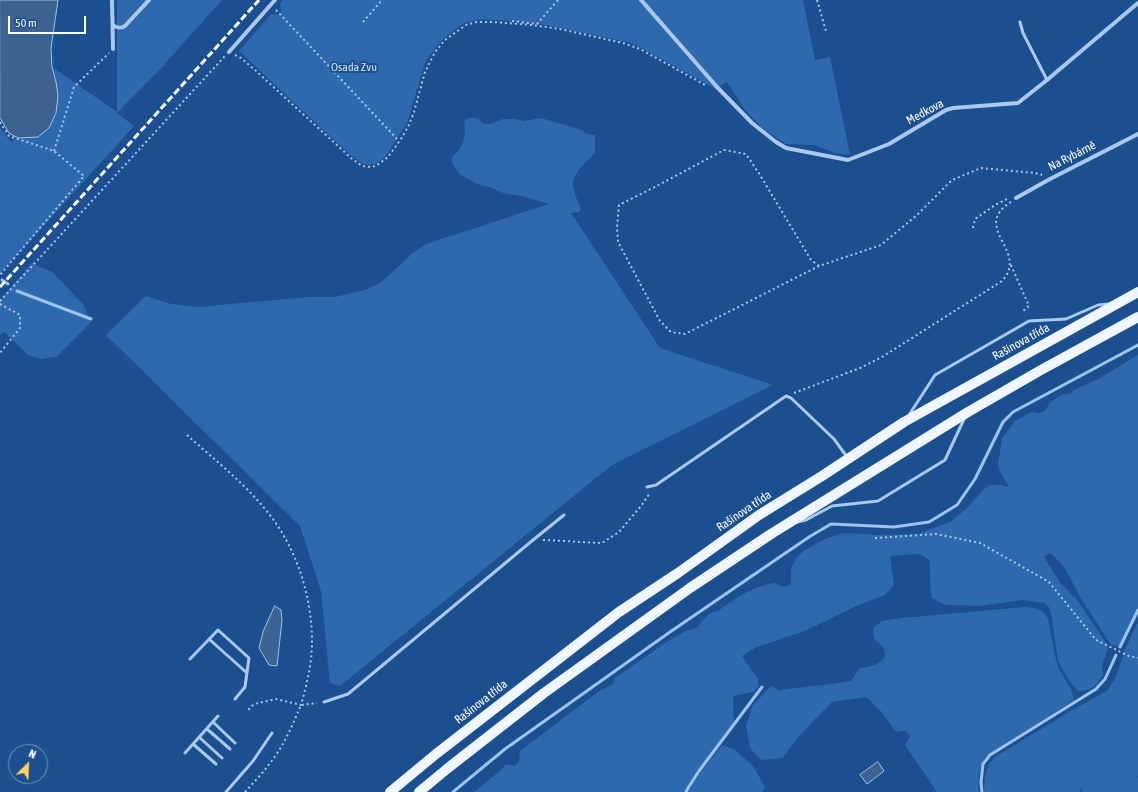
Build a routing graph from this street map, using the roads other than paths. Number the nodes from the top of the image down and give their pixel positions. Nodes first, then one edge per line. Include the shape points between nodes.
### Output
1 (112, 0) edge
2 (149, 0) edge
3 (275, 0) edge
4 (641, 0) edge
5 (1138, 3) edge
6 (1020, 22) dead end
7 (113, 25) junction
8 (113, 49) road end
9 (229, 52) road end
10 (1047, 80) junction
11 (1138, 134) edge
12 (1018, 197) road end
13 (1138, 292) edge
14 (1116, 303) junction
15 (1138, 317) edge
16 (968, 412) junction
17 (904, 422) junction
18 (848, 458) junction
19 (647, 487) dead end
20 (564, 515) dead end
21 (786, 524) junction
22 (209, 639) junction
23 (190, 659) dead end
24 (247, 674) junction
25 (234, 699) dead end
26 (324, 702) road end
27 (218, 716) dead end
28 (213, 722) junction
29 (207, 729) junction
30 (272, 733) dead end
31 (199, 737) junction
32 (235, 743) dead end
33 (193, 744) junction
34 (230, 749) dead end
35 (185, 753) dead end
36 (222, 758) dead end
37 (216, 764) dead end
38 (226, 792) edge
39 (390, 792) edge
40 (419, 792) edge

1 - 7 street
2 - 7 street via 125,26 121,28
3 - 9 street
4 - 10 street, Medkova via 752,123 786,148 848,160 889,144 946,110 1018,103
5 - 10 street, Medkova
6 - 10 lane
7 - 8 street
11 - 12 street, Na Rybárně
13 - 14 main road, Rašínova třída
14 - 17 main road, Rašínova třída
14 - 17 lane via 1098,305 1066,319 1029,321 935,375
15 - 16 main road
16 - 21 main road
16 - 21 lane via 945,460 878,501 832,506 806,520
17 - 18 main road, Rašínova třída
18 - 19 lane via 834,439 786,396 655,486
18 - 39 main road, Rašínova třída via 619,612
20 - 26 lane via 348,694
21 - 40 main road via 690,588 544,693
22 - 23 lane
22 - 24 lane
22 - 24 lane via 218,630 249,658
24 - 25 lane via 245,687
27 - 28 lane
28 - 29 lane
28 - 32 lane
29 - 31 lane
29 - 34 lane
30 - 38 lane via 253,761
31 - 33 lane
31 - 36 lane
33 - 35 lane
33 - 37 lane

